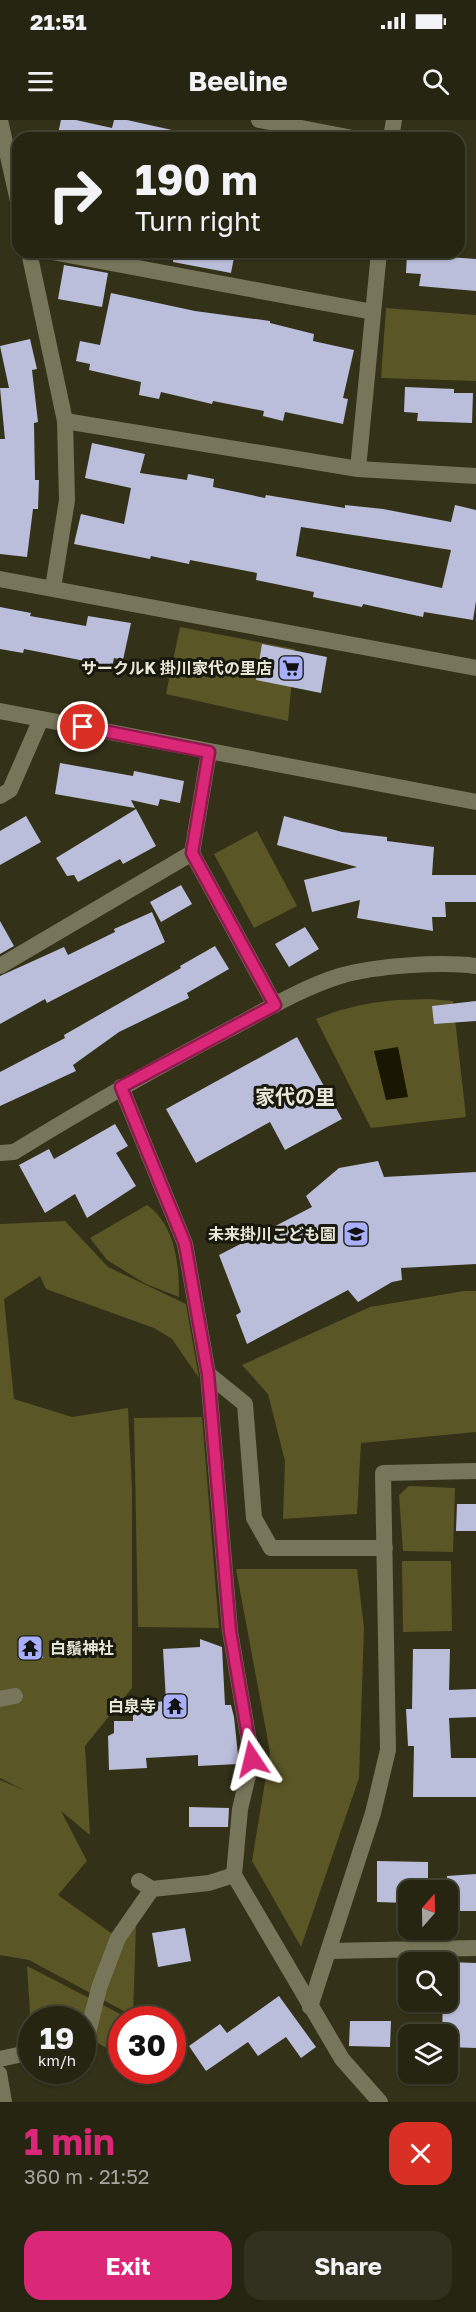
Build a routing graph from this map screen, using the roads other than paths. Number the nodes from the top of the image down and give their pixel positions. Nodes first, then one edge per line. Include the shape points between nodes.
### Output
1 (0, 120) edge
2 (259, 120) edge
3 (322, 132) edge
4 (12, 174) edge
5 (30, 258) edge
6 (84, 258) edge
7 (378, 258) edge
8 (373, 312) junction
9 (65, 421) junction
10 (358, 469) junction
11 (476, 476) edge
12 (0, 579) edge
13 (53, 588) junction
14 (476, 668) edge
15 (0, 711) edge
16 (40, 718) junction
17 (209, 752) junction
18 (0, 796) edge
19 (476, 802) edge
20 (192, 853) junction
21 (0, 966) edge
22 (476, 966) edge
23 (275, 1005) junction
24 (121, 1087) junction
25 (0, 1153) edge
26 (208, 1374) junction
27 (476, 1471) edge
28 (385, 1548) junction
29 (234, 1875) junction
30 (476, 1948) edge
31 (329, 1951) junction
32 (95, 2006) edge
33 (310, 2007) junction
34 (18, 2055) edge
35 (0, 2058) edge
36 (0, 2073) edge
37 (5, 2102) edge
38 (380, 2102) edge

1 - 4 street
2 - 3 street
5 - 9 street
6 - 8 street
7 - 8 street
8 - 10 street
9 - 10 street
9 - 13 street via 67,500
10 - 11 street
12 - 13 street
13 - 14 street
15 - 16 street
16 - 17 street
16 - 18 street via 10,790
17 - 19 street
17 - 20 street
20 - 21 street
20 - 23 street
22 - 23 street via 405,966 340,976
23 - 24 street
24 - 25 street via 14,1152
24 - 26 street via 185,1244
26 - 28 street via 245,1404 254,1518 271,1548
26 - 29 street via 230,1631 252,1759 240,1809
27 - 28 street via 383,1473
28 - 31 street via 388,1750 374,1813
29 - 32 street via 208,1883 146,1885 118,1938
29 - 33 street
30 - 31 street
31 - 33 street
33 - 38 street via 342,2059
34 - 35 street
36 - 37 lane

